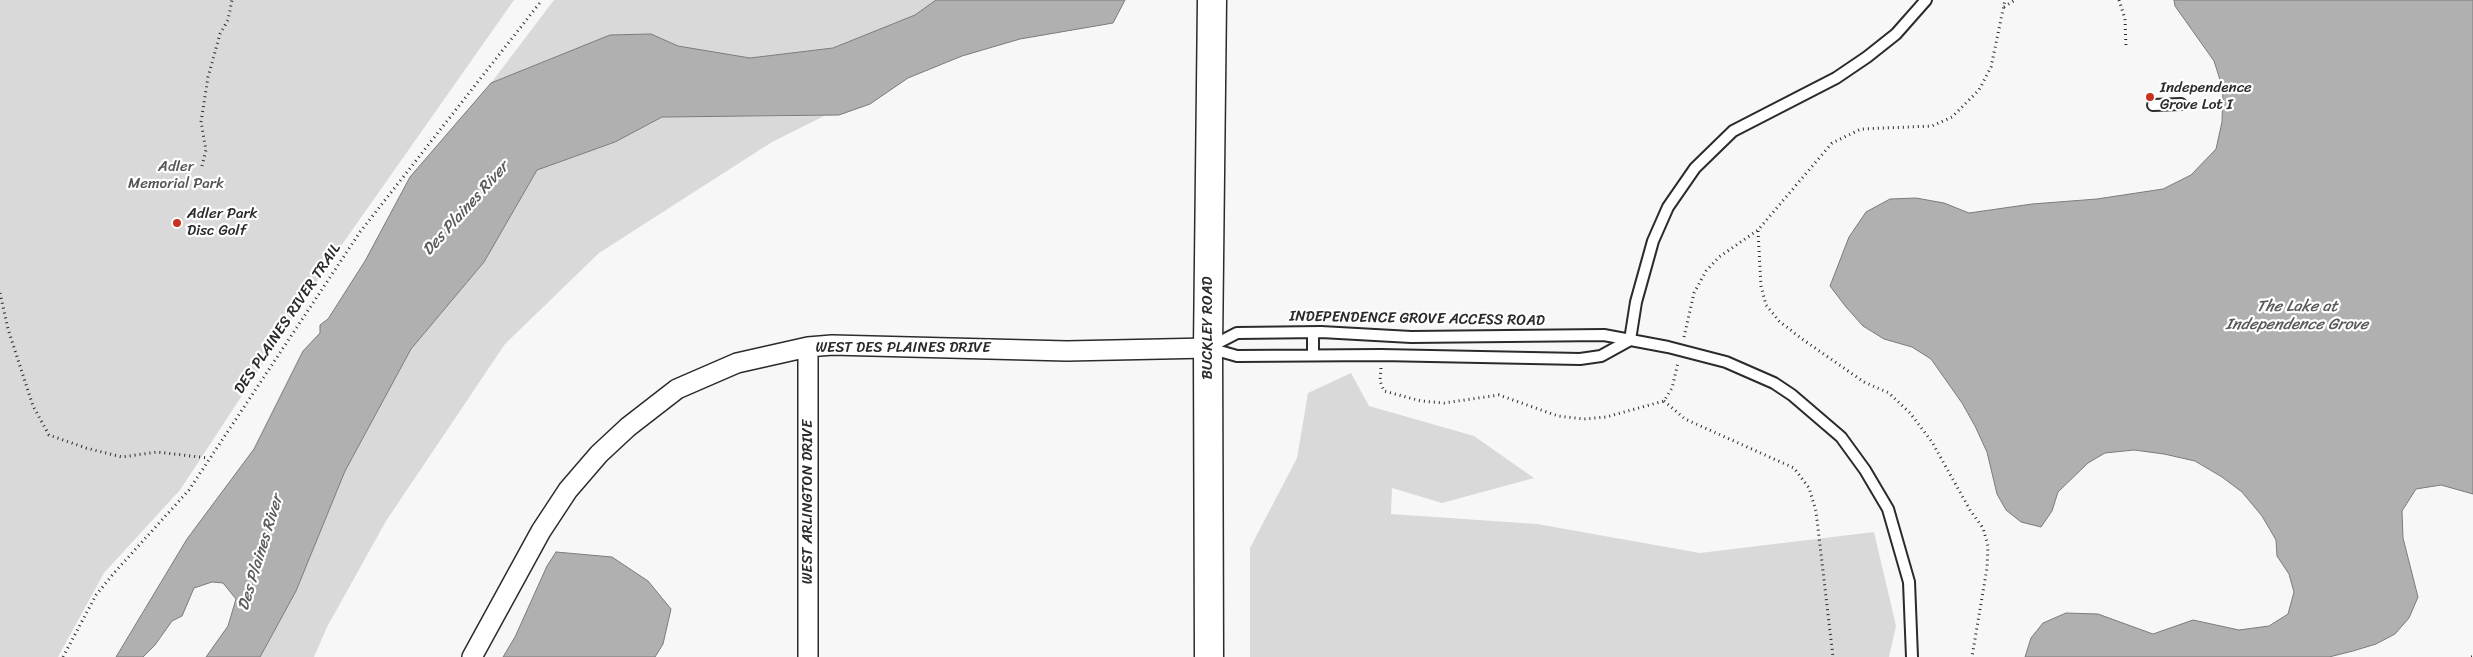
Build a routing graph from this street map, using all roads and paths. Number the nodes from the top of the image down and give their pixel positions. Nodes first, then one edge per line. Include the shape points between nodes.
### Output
1 (232, 0) edge
2 (542, 0) edge
3 (1212, 0) edge
4 (1926, 0) edge
5 (2005, 0) edge
6 (2015, 0) edge
7 (2119, 0) edge
8 (2004, 8) junction
9 (2126, 48) dead end
10 (2181, 104) dead end
11 (2153, 105) dead end
12 (202, 166) dead end
13 (1758, 230) junction
14 (0, 293) edge
15 (1313, 333) junction
16 (1630, 340) junction
17 (808, 347) junction
18 (1208, 348) junction
19 (1681, 350) junction
20 (1381, 354) junction
21 (1313, 355) junction
22 (1664, 401) junction
23 (208, 458) junction
24 (63, 657) edge
25 (472, 657) edge
26 (808, 657) edge
27 (1210, 657) edge
28 (1833, 657) edge
29 (1912, 657) edge
30 (1972, 657) edge

1 - 12 path via 208,77 201,122 206,150
2 - 23 path, DES PLAINES RIVER TRAIL via 360,232
3 - 18 main road, BUCKLEY ROAD
4 - 16 lane via 1896,34 1866,57 1836,78 1734,130 1695,168 1668,207 1653,241 1636,302
5 - 8 path
6 - 8 path
7 - 9 path via 2126,19
8 - 13 path via 1991,67 1979,90 1952,117 1932,126 1861,129 1832,143
10 - 11 lane
13 - 19 path via 1719,257 1706,271 1694,293
13 - 30 path via 1761,286 1766,305 1802,340 1864,382 1889,393 1910,413 1932,442 1983,528 1988,546 1987,568
14 - 23 path via 33,406 48,435 122,457 157,452
15 - 16 lane, INDEPENDENCE GROVE ACCESS ROAD via 1411,337 1604,335
15 - 18 lane, INDEPENDENCE GROVE ACCESS ROAD via 1237,332
15 - 21 lane
16 - 19 lane, INDEPENDENCE GROVE ACCESS ROAD
16 - 20 lane via 1601,356 1580,360
17 - 18 street, WEST DES PLAINES DRIVE
17 - 25 street, WEST DES PLAINES DRIVE via 737,363 677,389 628,427 568,490 541,531
17 - 26 street, WEST ARLINGTON DRIVE
18 - 21 lane via 1237,356
18 - 27 main road, BUCKLEY ROAD
19 - 22 path via 1672,388
19 - 29 lane, INDEPENDENCE GROVE ACCESS ROAD via 1726,362 1774,383 1792,394 1841,436 1865,470 1890,517 1909,582
20 - 21 lane
20 - 22 path via 1380,381 1384,391 1421,401 1444,403 1499,395 1558,416 1584,419 1634,411
22 - 28 path via 1685,420 1794,468 1809,488 1816,511
23 - 24 path, DES PLAINES RIVER TRAIL via 189,490 96,595

